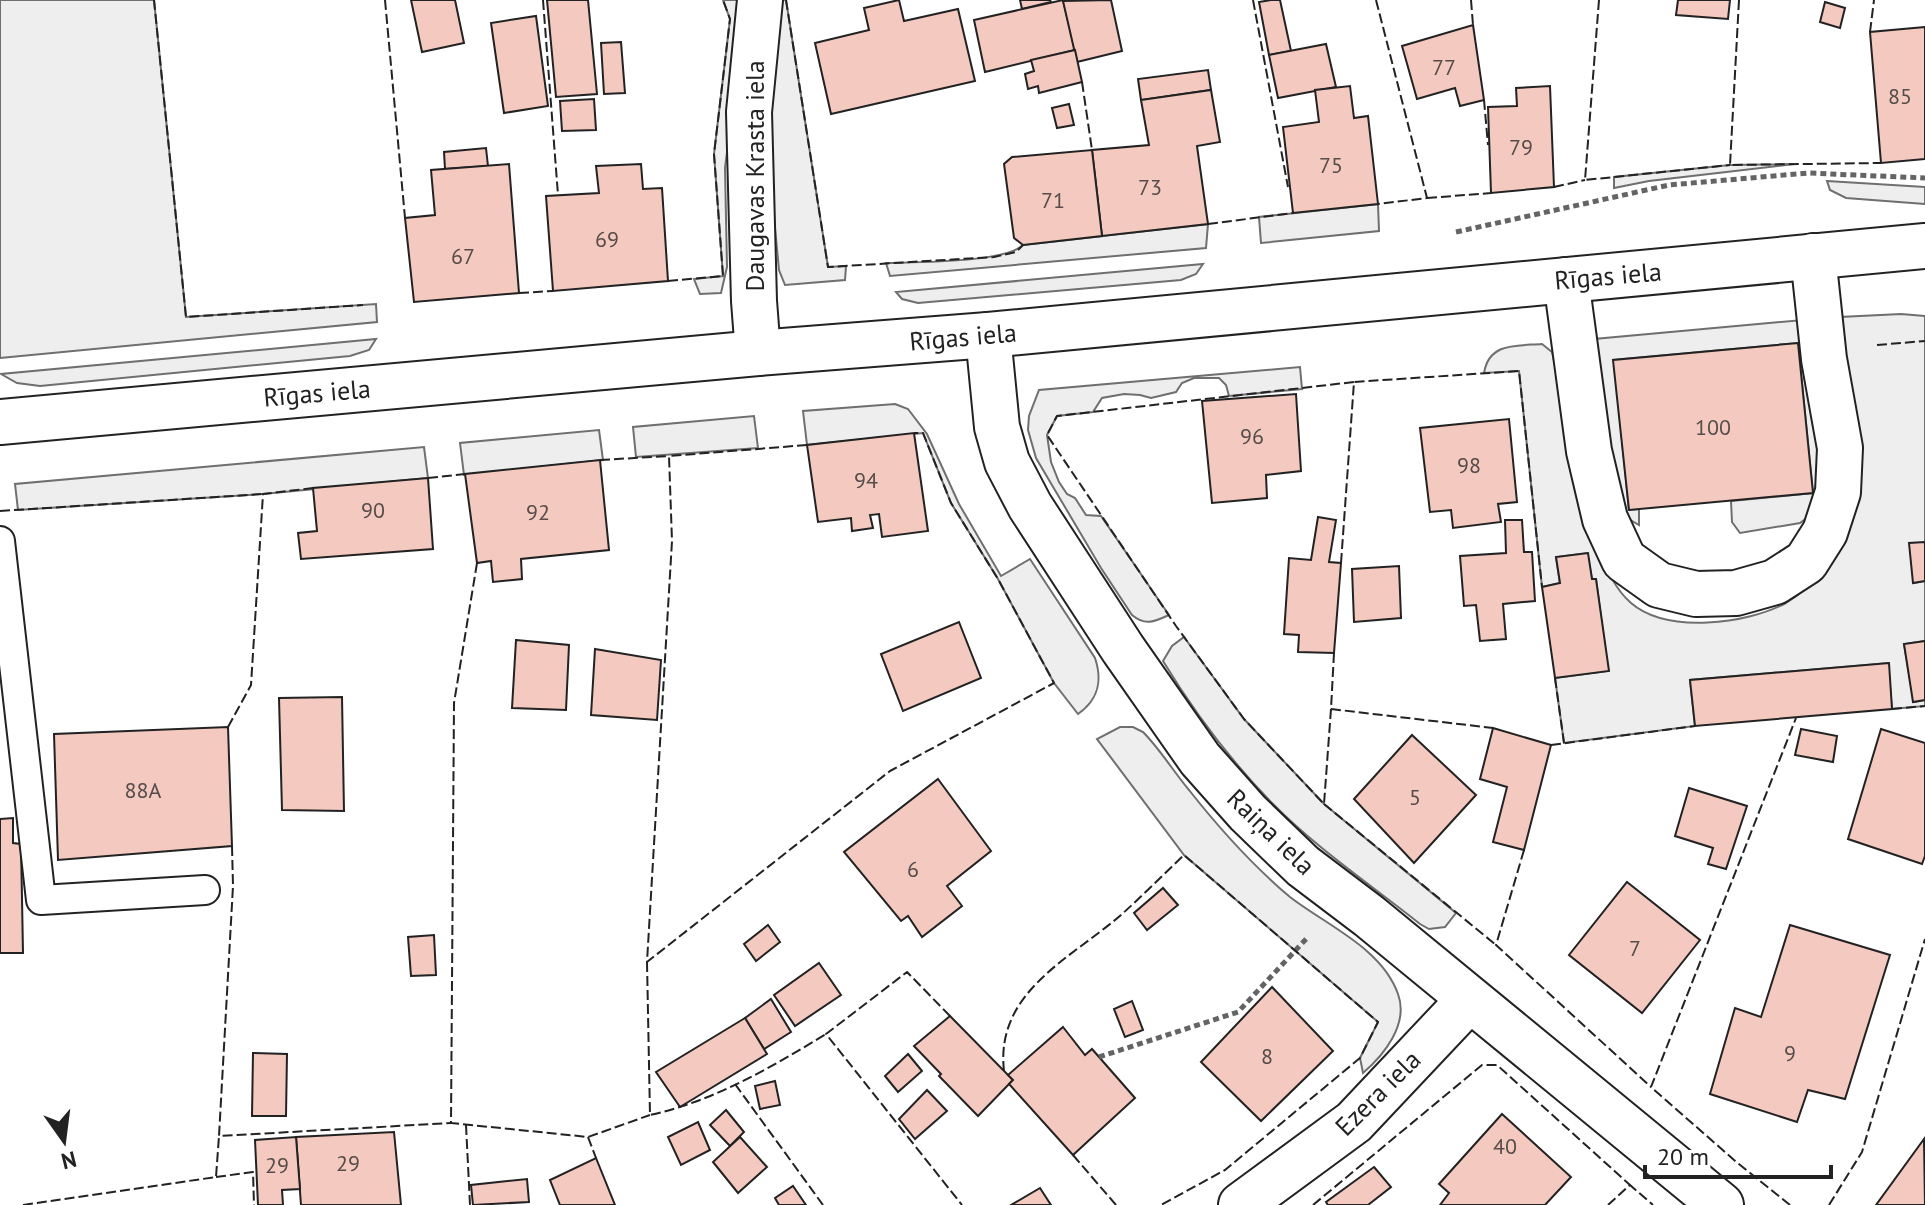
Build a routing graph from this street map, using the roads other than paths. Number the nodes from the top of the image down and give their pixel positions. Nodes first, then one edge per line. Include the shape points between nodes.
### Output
1 (760, 0) edge
2 (1925, 246) edge
3 (1813, 256) junction
4 (1566, 280) junction
5 (988, 335) junction
6 (758, 353) junction
7 (0, 422) edge
8 (0, 541) edge
9 (205, 890) dead end
10 (1469, 1000) junction
11 (1241, 1205) edge
12 (1721, 1205) edge

1 - 6 street, Daugavas Krasta iela via 749,112
2 - 3 street, Rīgas iela
3 - 4 street, Rīgas iela
3 - 4 street via 1840,448 1838,492 1825,532 1806,562 1775,582 1736,593 1696,594 1659,585 1624,560 1605,519 1589,451
4 - 5 street, Rīgas iela
5 - 6 street, Rīgas iela
5 - 10 street, Raiņa iela via 997,427 1007,462 1030,506 1200,759 1303,866
6 - 7 street, Rīgas iela
8 - 9 lane via 41,900
10 - 11 street, Ezera iela via 1354,1122
10 - 12 street, Raiņa iela

